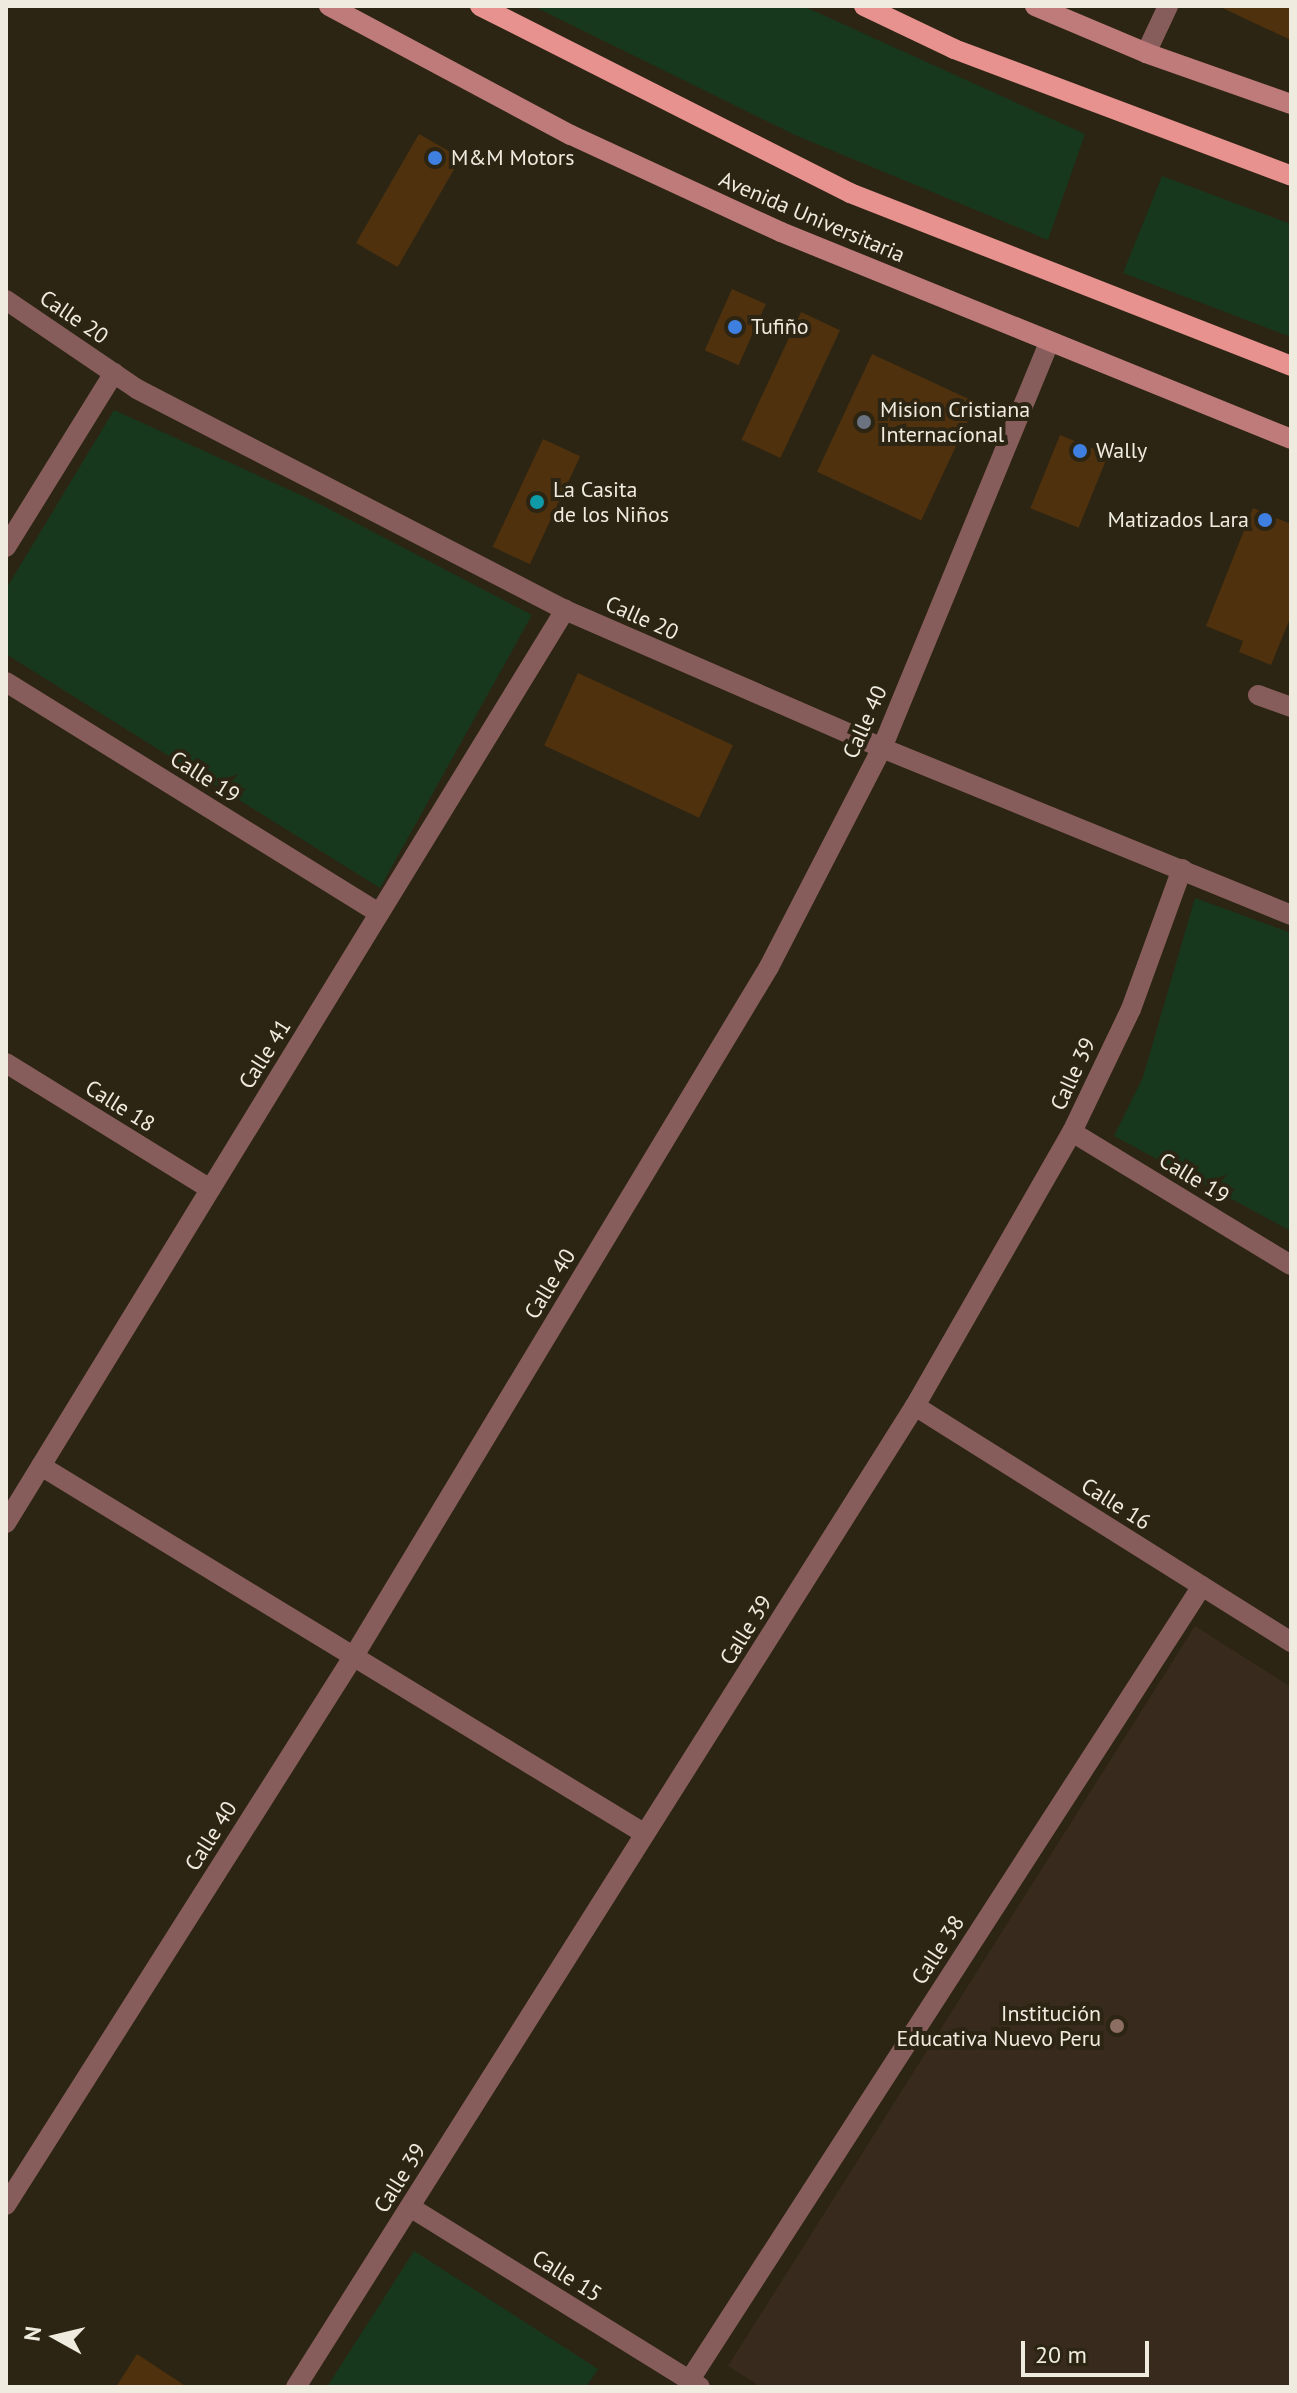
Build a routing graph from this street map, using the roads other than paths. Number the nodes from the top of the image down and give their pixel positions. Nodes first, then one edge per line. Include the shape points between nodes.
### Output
1 (329, 6) edge
2 (480, 6) edge
3 (864, 6) edge
4 (1035, 6) edge
5 (1168, 6) edge
6 (1146, 53) junction
7 (1291, 104) edge
8 (1291, 176) edge
9 (6, 300) edge
10 (1049, 343) junction
11 (1291, 366) edge
12 (114, 373) junction
13 (1291, 439) edge
14 (6, 547) edge
15 (565, 610) junction
16 (6, 682) edge
17 (1258, 695) dead end
18 (1291, 707) edge
19 (882, 748) junction
20 (1182, 869) junction
21 (379, 913) junction
22 (1291, 915) edge
23 (6, 1063) edge
24 (1072, 1132) junction
25 (210, 1189) junction
26 (1291, 1265) edge
27 (915, 1406) junction
28 (41, 1466) junction
29 (6, 1523) edge
30 (1202, 1586) junction
31 (1291, 1642) edge
32 (355, 1654) junction
33 (645, 1834) junction
34 (6, 2205) edge
35 (410, 2207) junction
36 (694, 2384) edge
37 (296, 2387) edge

1 - 10 main road, Avenida Universitaria via 571,135 781,232
2 - 11 main road, Avenida Universitaria via 850,193
3 - 8 main road via 954,49
4 - 6 main road
5 - 6 street
6 - 7 main road
9 - 12 street, Calle 20
10 - 13 main road, Avenida Universitaria
10 - 19 street, Calle 40
12 - 14 street
12 - 15 street, Calle 20
15 - 19 street, Calle 20
15 - 21 street, Calle 41
16 - 21 street, Calle 19
17 - 18 street
19 - 20 street, Calle 20
19 - 32 street, Calle 40 via 769,967
20 - 22 street, Calle 20
20 - 24 street, Calle 39 via 1131,1009
21 - 25 street, Calle 41
23 - 25 street, Calle 18
24 - 26 street, Calle 19
24 - 27 street, Calle 39
25 - 28 street, Calle 41
27 - 30 street, Calle 16
27 - 33 street, Calle 39
28 - 29 street, Calle 41
28 - 32 street
30 - 31 street, Calle 16
30 - 36 street, Calle 38
32 - 33 street
32 - 34 street, Calle 40
33 - 35 street, Calle 39
35 - 36 street, Calle 15
35 - 37 street, Calle 39

